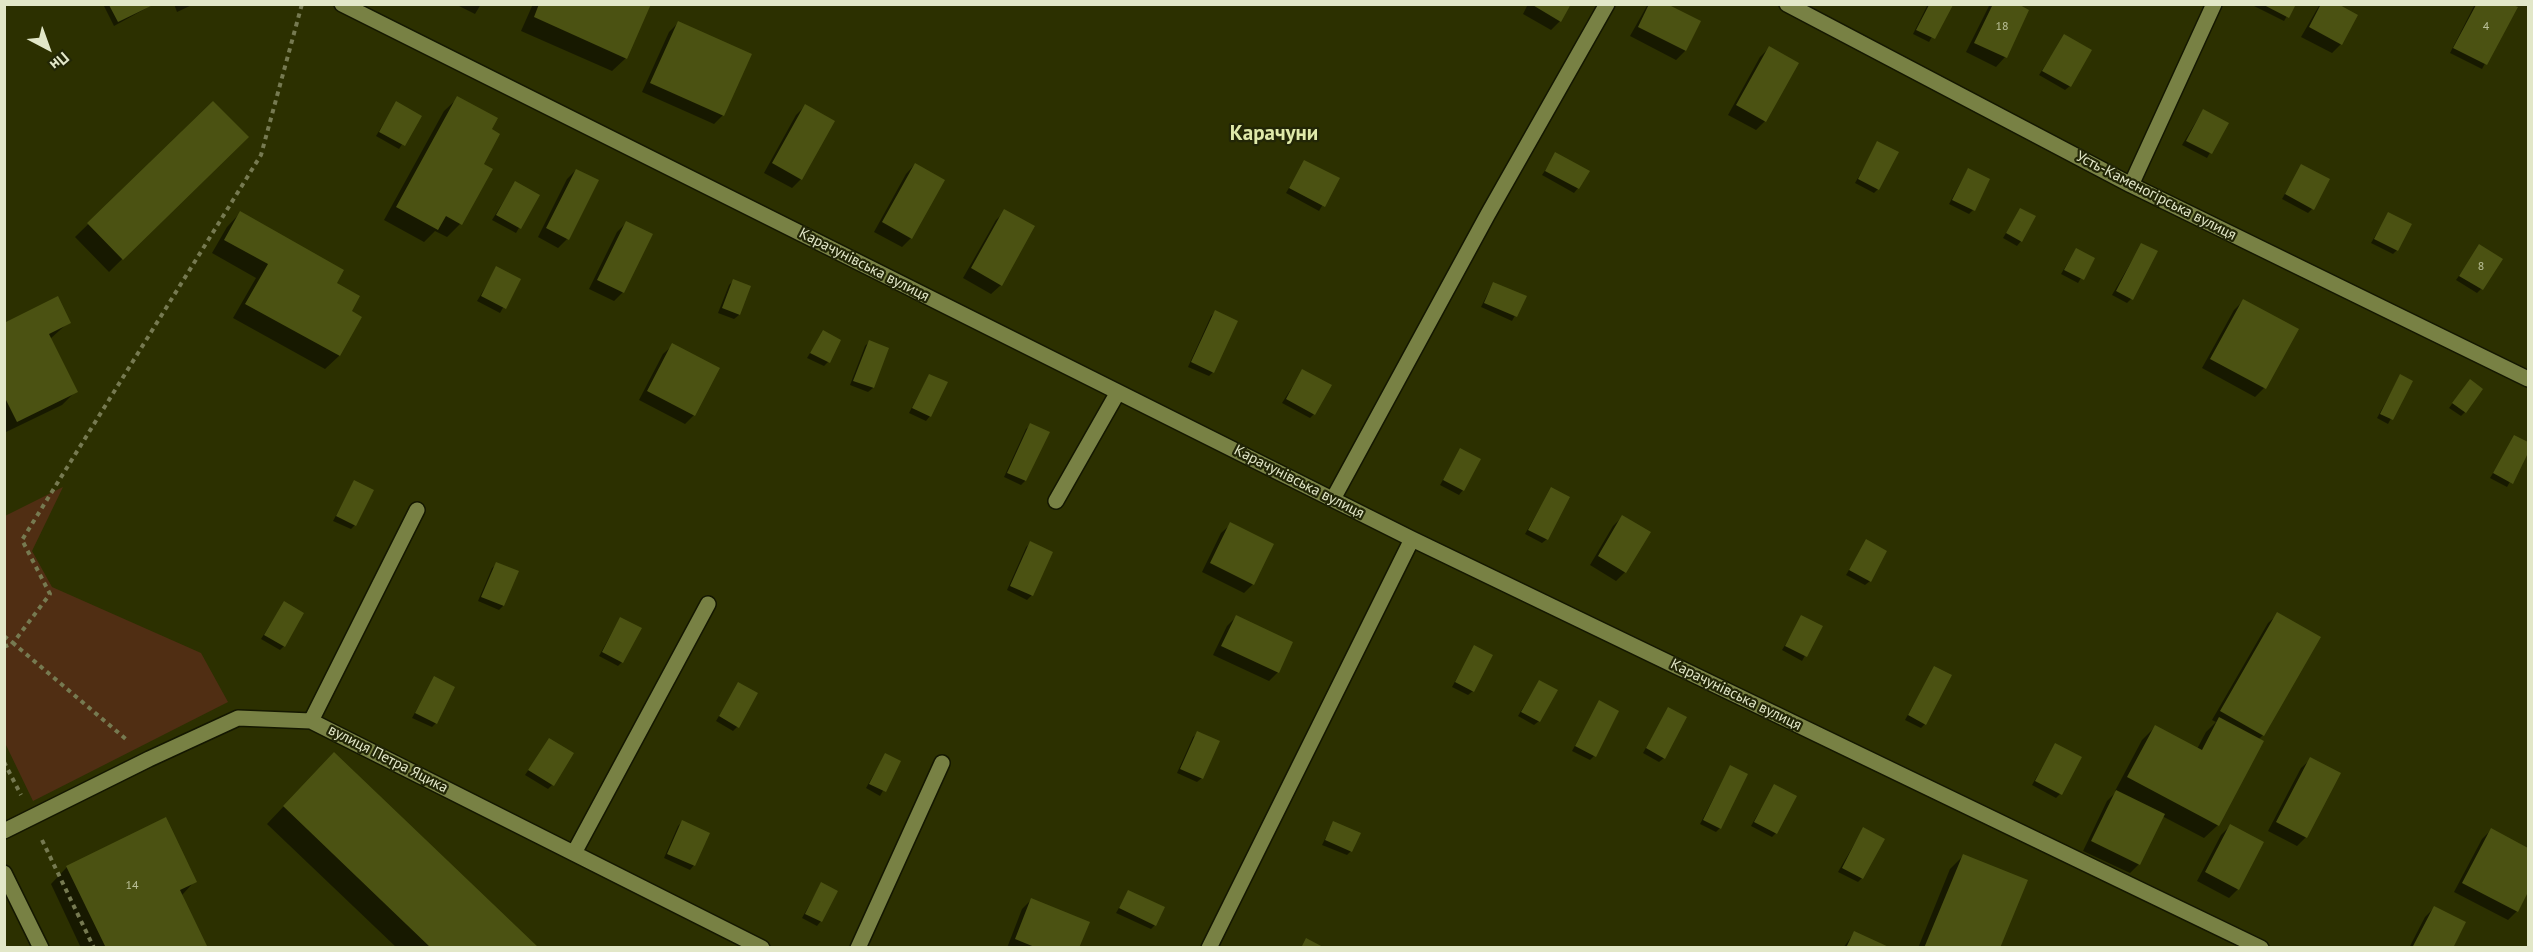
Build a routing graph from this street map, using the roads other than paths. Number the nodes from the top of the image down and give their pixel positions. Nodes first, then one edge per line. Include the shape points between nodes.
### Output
1 (342, 4) edge
2 (1607, 4) edge
3 (1787, 4) edge
4 (2214, 4) edge
5 (2131, 185) junction
6 (2529, 379) edge
7 (1118, 392) junction
8 (1333, 499) junction
9 (1056, 501) dead end
10 (417, 510) dead end
11 (1412, 539) junction
12 (708, 604) dead end
13 (311, 721) junction
14 (942, 763) dead end
15 (4, 831) edge
16 (574, 853) junction
17 (4, 873) edge
18 (41, 948) edge
19 (762, 948) edge
20 (858, 948) edge
21 (1209, 948) edge
22 (2261, 948) edge

1 - 7 street, Карачунівська вулиця
2 - 8 street
3 - 5 street, Усть-Каменогірська вулиця
4 - 5 street
5 - 6 street, Усть-Каменогірська вулиця
7 - 8 street, Карачунівська вулиця
7 - 9 street
8 - 11 street, Карачунівська вулиця
10 - 13 street
11 - 21 street
11 - 22 street, Карачунівська вулиця
12 - 16 street
13 - 15 street, вулиця Петра Яцика via 238,718
13 - 16 street, вулиця Петра Яцика
14 - 20 street
16 - 19 street, вулиця Петра Яцика
17 - 18 street

